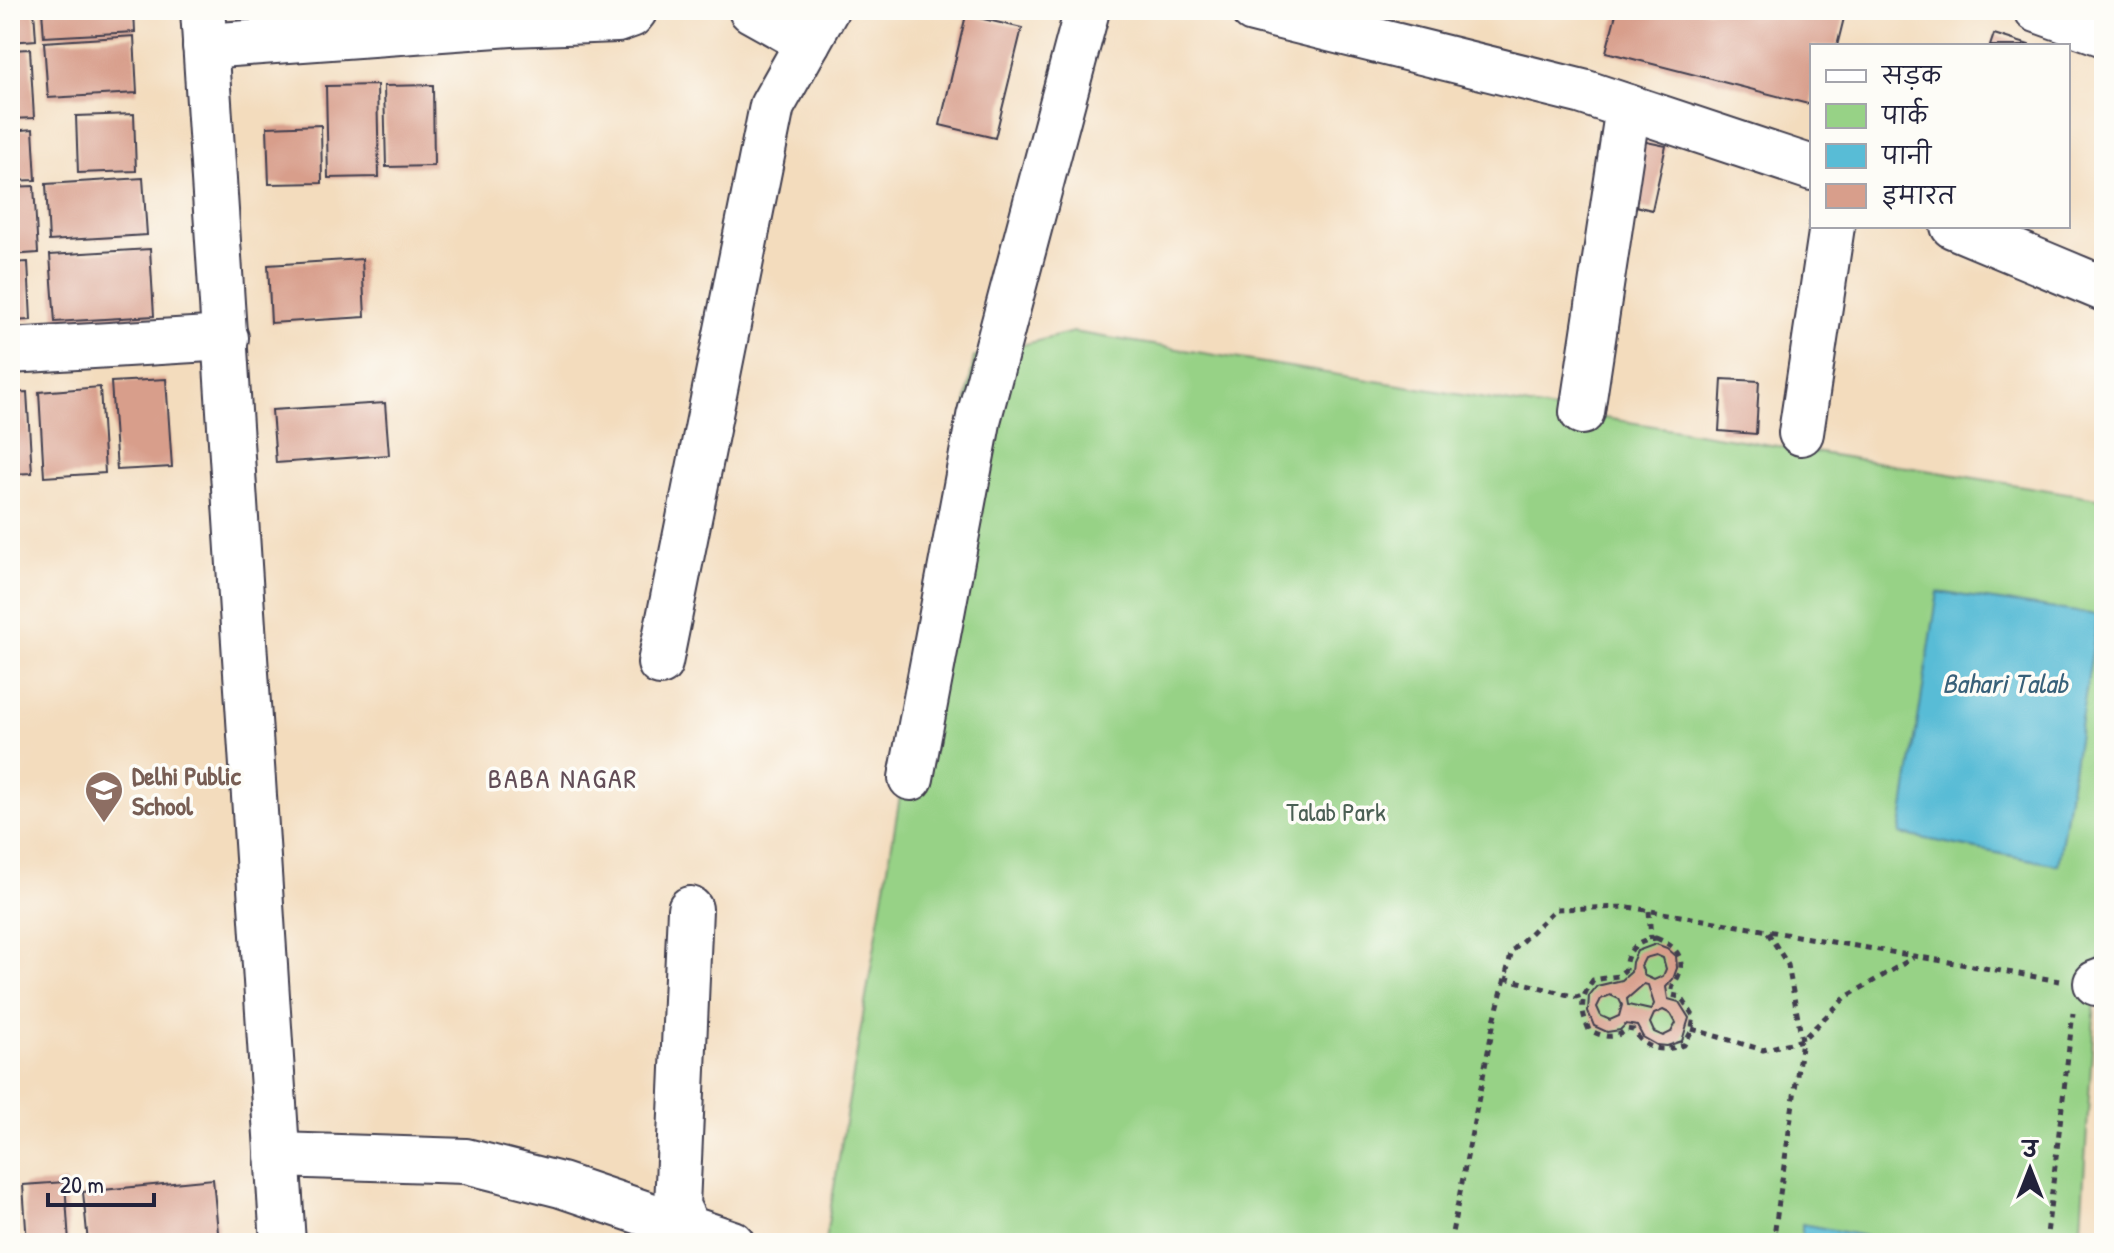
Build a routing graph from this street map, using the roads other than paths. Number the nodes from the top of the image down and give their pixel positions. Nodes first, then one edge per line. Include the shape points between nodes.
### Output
1 (635, 10) edge
2 (751, 10) edge
3 (1087, 10) edge
4 (1253, 10) edge
5 (2037, 10) edge
6 (511, 17) edge
7 (817, 26) edge
8 (204, 28) edge
9 (2104, 34) edge
10 (1628, 107) junction
11 (1810, 167) edge
12 (1832, 228) edge
13 (1958, 228) edge
14 (2104, 289) edge
15 (226, 338) junction
16 (10, 351) edge
17 (1582, 412) dead end
18 (1801, 433) dead end
19 (660, 663) dead end
20 (911, 778) dead end
21 (690, 909) dead end
22 (277, 1155) junction
23 (688, 1228) junction
24 (283, 1243) edge
25 (732, 1243) edge

1 - 6 street via 617,20
2 - 7 street
3 - 20 street via 979,417
4 - 10 street
5 - 9 street
6 - 8 street
7 - 19 street via 772,106
8 - 15 street
10 - 11 street
10 - 17 street
12 - 18 street
13 - 14 street
15 - 16 street
15 - 22 street
21 - 23 street via 677,1206
22 - 23 street via 466,1161 561,1185
22 - 24 street
23 - 25 street

